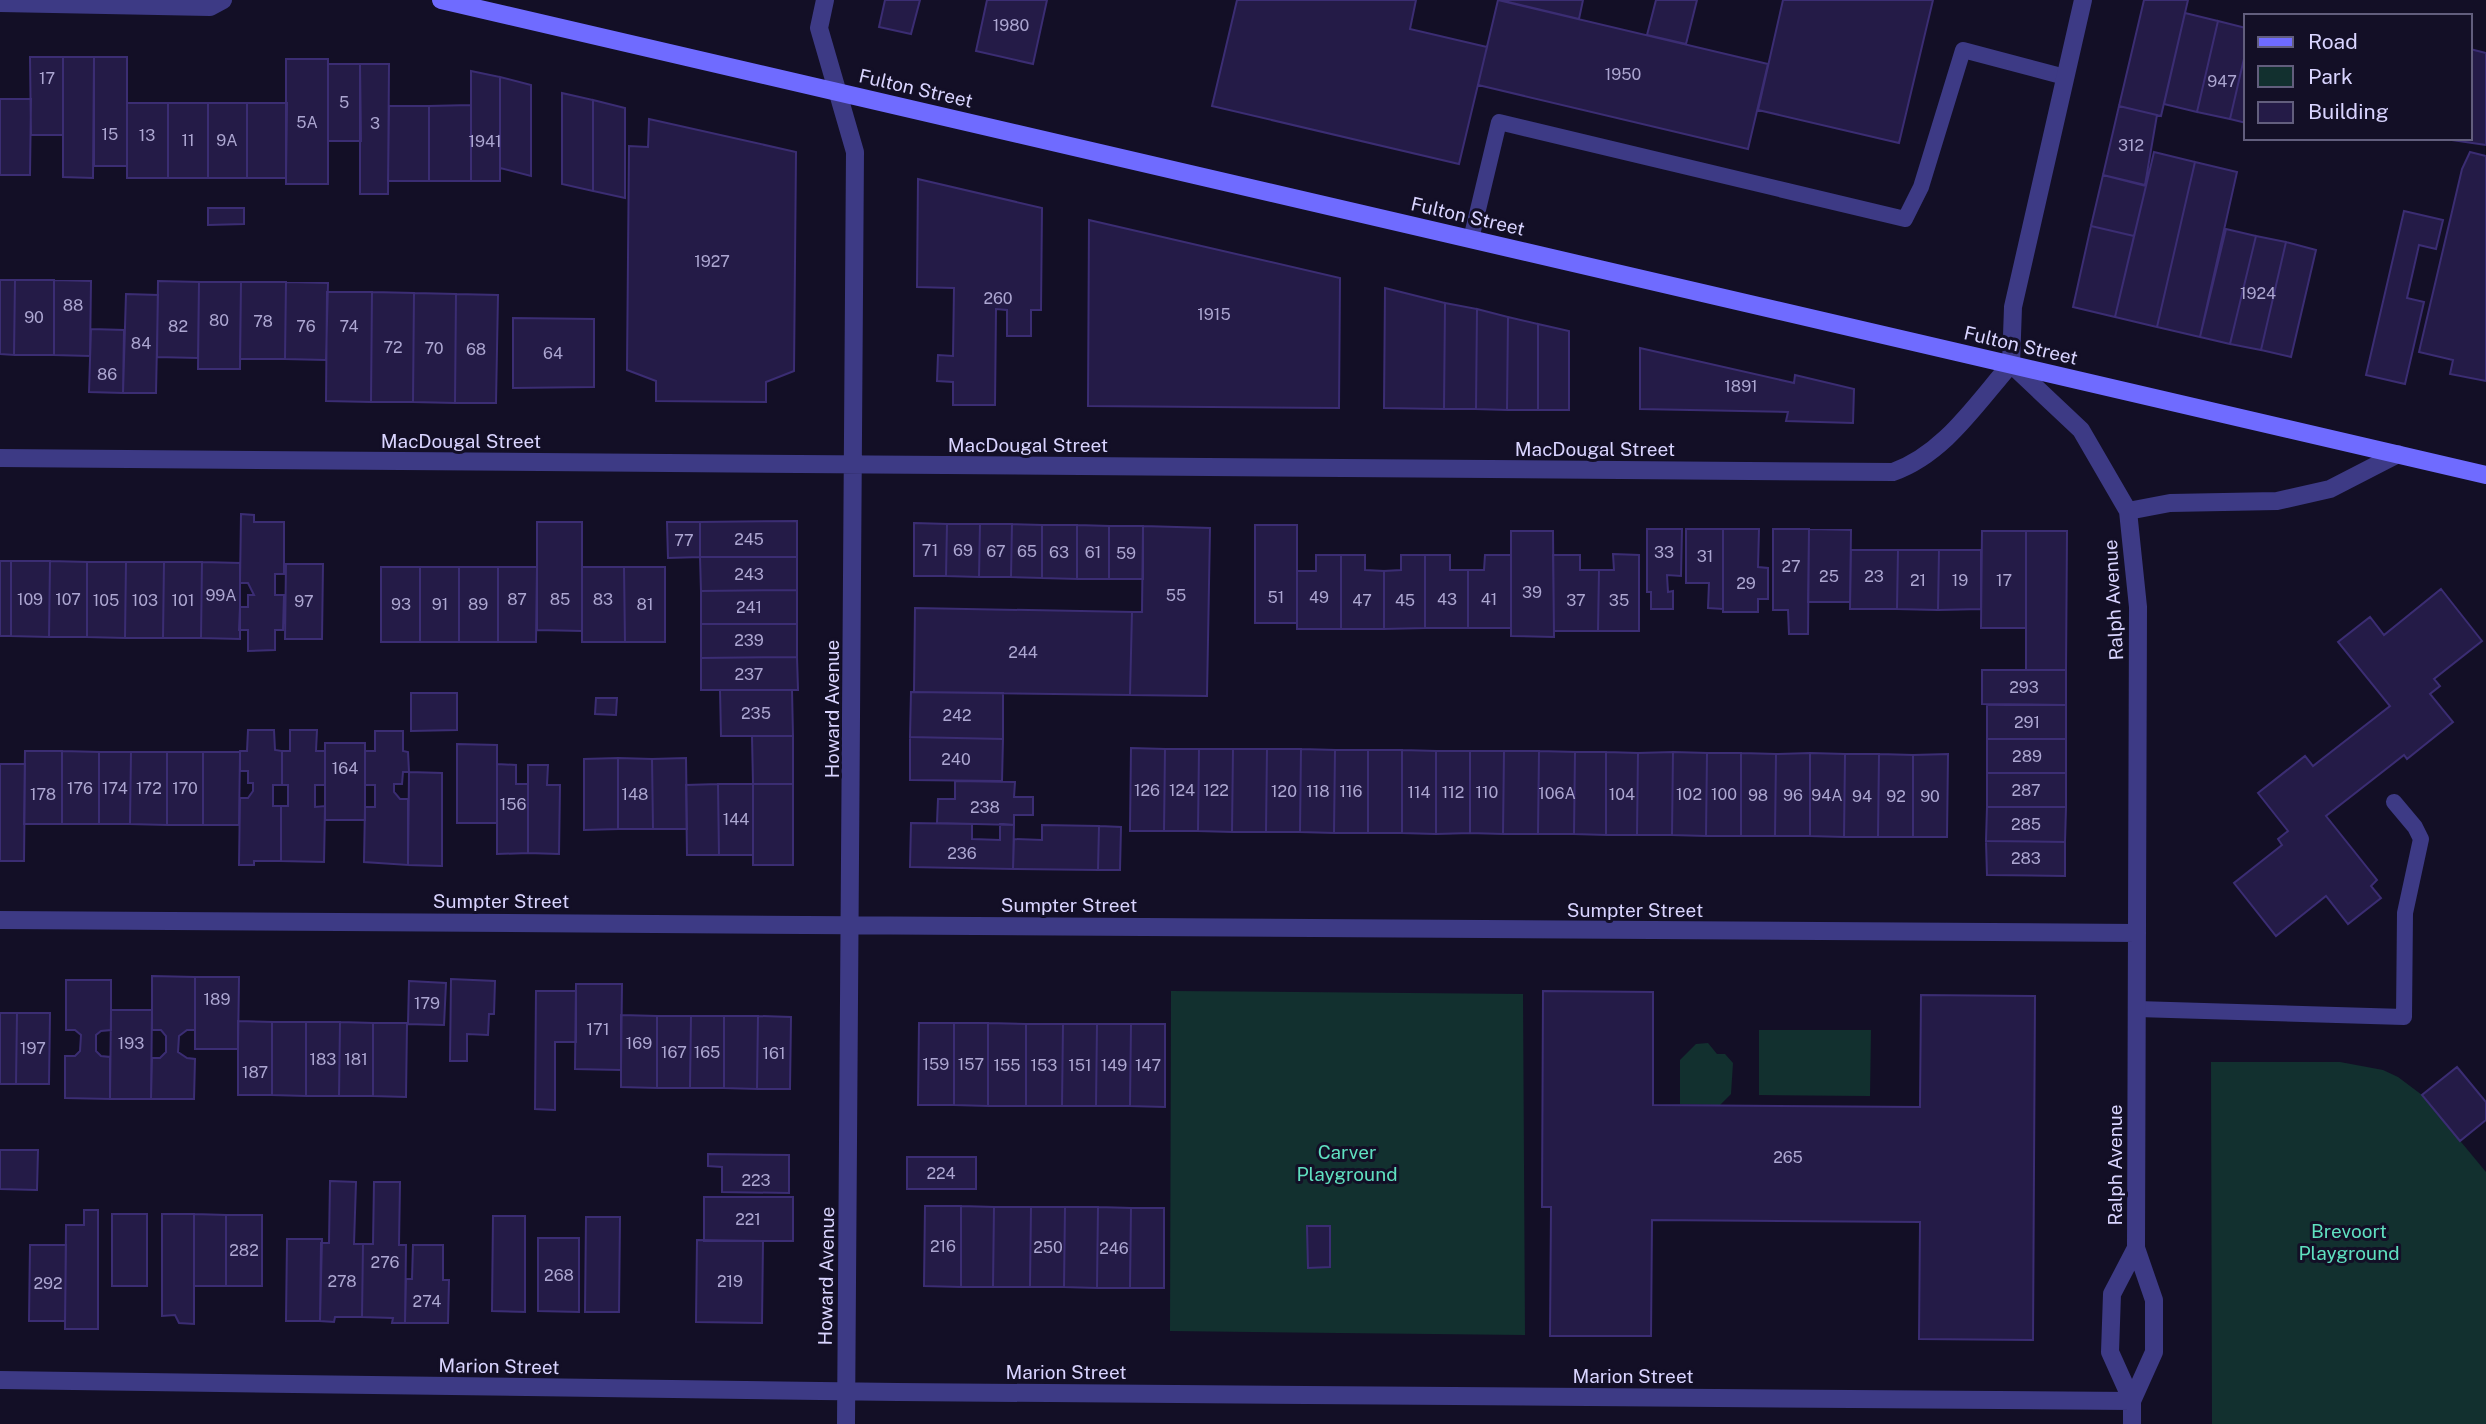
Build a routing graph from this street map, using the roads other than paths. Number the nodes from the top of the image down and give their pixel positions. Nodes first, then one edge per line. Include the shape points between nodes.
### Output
1 (223, 0) edge
2 (441, 0) edge
3 (825, 0) edge
4 (2083, 0) edge
5 (0, 3) edge
6 (2065, 77) junction
7 (837, 91) junction
8 (1471, 239) junction
9 (2011, 364) junction
10 (2398, 454) junction
11 (0, 458) edge
12 (855, 465) junction
13 (2486, 475) edge
14 (2128, 511) junction
15 (2394, 802) dead end
16 (0, 919) edge
17 (851, 925) junction
18 (2137, 933) junction
19 (2137, 1009) junction
20 (2136, 1248) junction
21 (0, 1380) edge
22 (846, 1391) junction
23 (2132, 1401) junction
24 (846, 1424) edge
25 (2132, 1424) edge

1 - 5 street via 210,7
2 - 7 main road, Fulton Street
3 - 7 street, Howard Avenue via 818,28
4 - 6 street
6 - 8 lane via 1963,50 1920,187 1905,219 1499,122
6 - 9 street via 2013,307
7 - 8 main road, Fulton Street
7 - 12 street, Howard Avenue via 855,152
8 - 9 main road, Fulton Street
9 - 10 main road, Fulton Street
9 - 12 street, MacDougal Street via 1931,454 1893,472
9 - 14 street, Ralph Avenue via 2081,430
10 - 13 main road, Fulton Street
10 - 14 street via 2330,489 2277,501 2170,503
11 - 12 street, MacDougal Street
12 - 17 street, Howard Avenue
14 - 18 street, Ralph Avenue via 2137,607
15 - 19 lane via 2421,839 2405,913 2404,1017
16 - 17 street, Sumpter Street
17 - 18 street, Sumpter Street
17 - 22 street, Howard Avenue
18 - 19 street, Ralph Avenue
19 - 20 street, Ralph Avenue
20 - 23 street, Ralph Avenue via 2154,1300 2154,1352
20 - 23 street, Ralph Avenue via 2112,1294 2110,1352
21 - 22 street, Marion Street
22 - 23 street, Marion Street
22 - 24 street, Howard Avenue
23 - 25 street, Ralph Avenue

